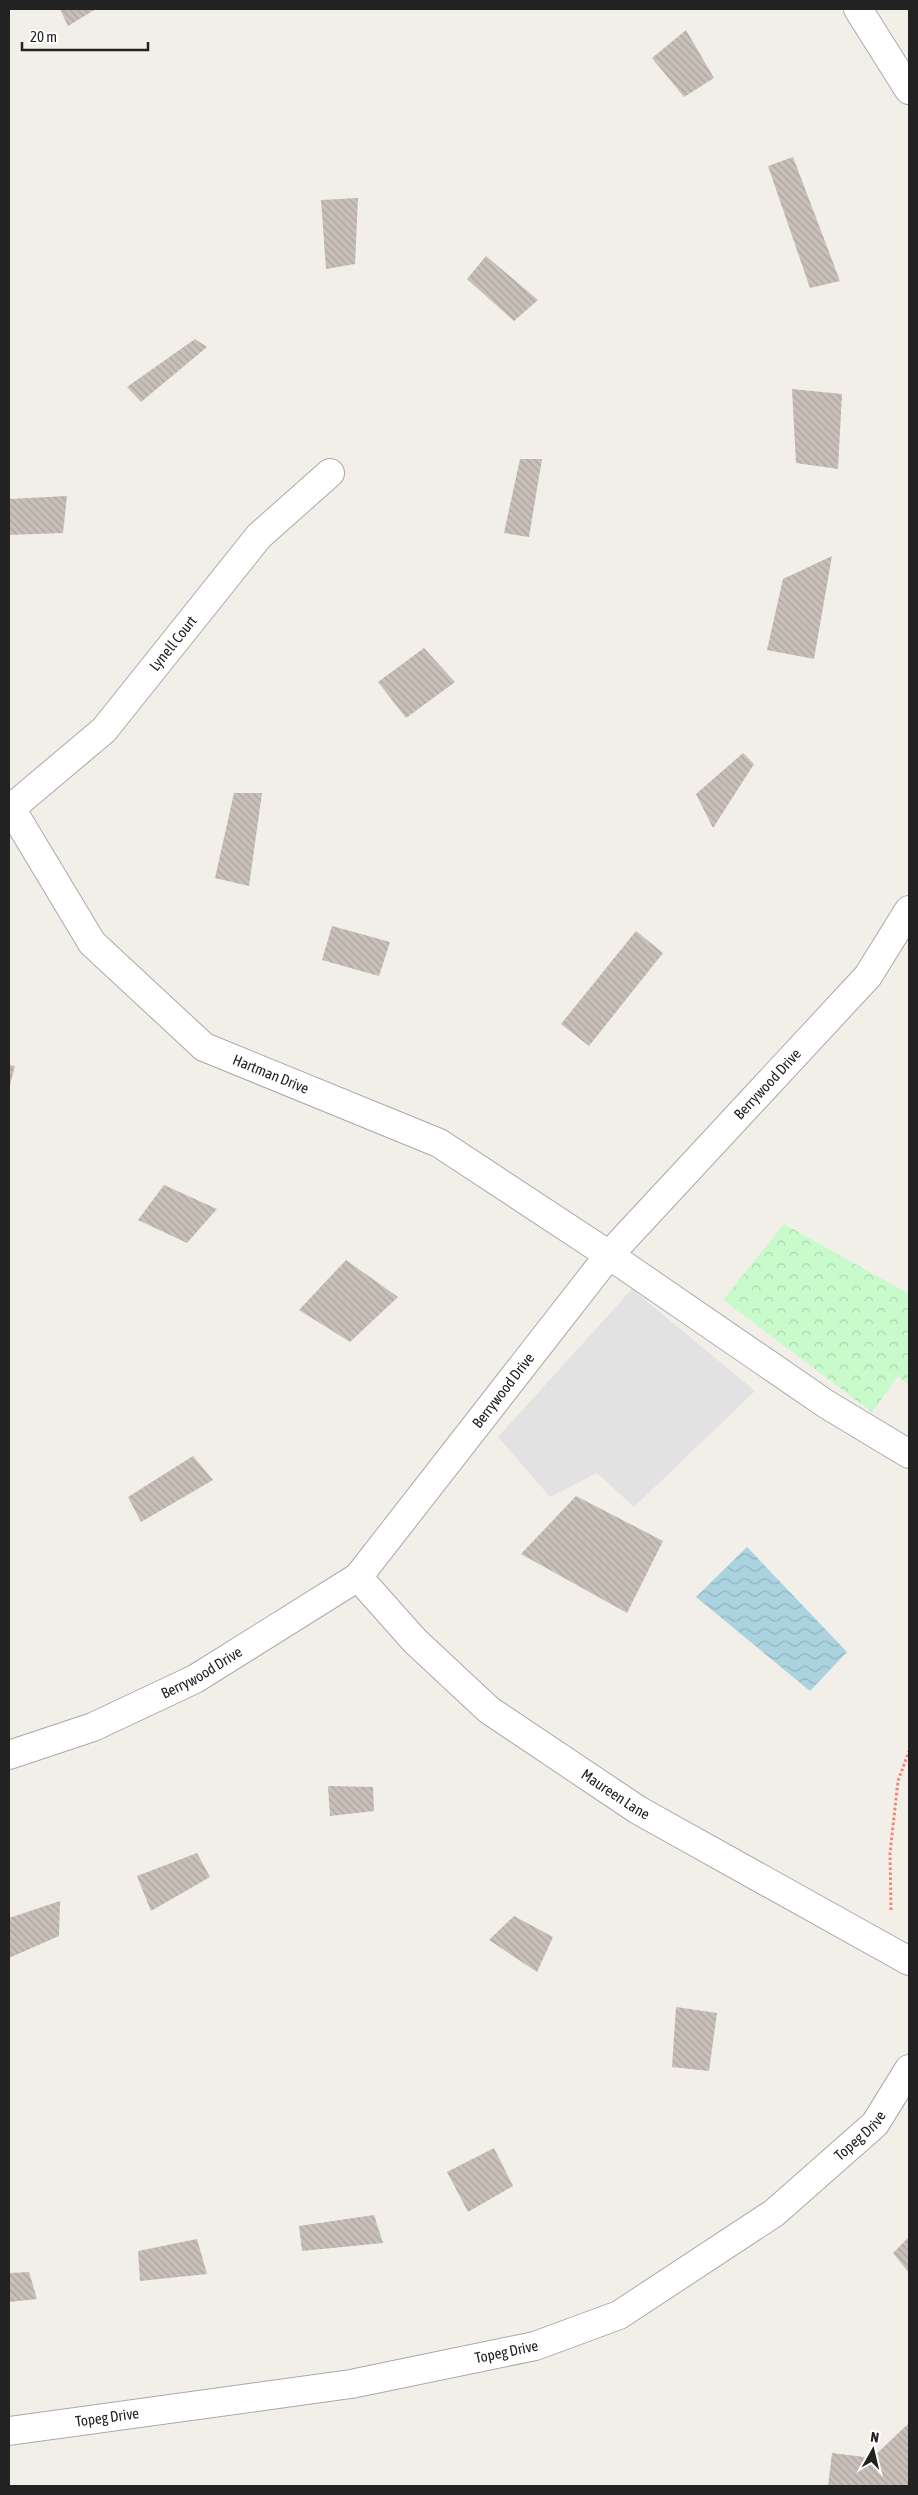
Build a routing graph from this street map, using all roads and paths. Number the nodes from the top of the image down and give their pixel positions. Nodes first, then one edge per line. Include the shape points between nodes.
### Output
1 (858, 9) edge
2 (909, 90) edge
3 (330, 474) dead end
4 (10, 808) edge
5 (909, 910) edge
6 (609, 1255) junction
7 (909, 1454) edge
8 (358, 1577) junction
9 (909, 1751) edge
10 (9, 1755) edge
11 (879, 1944) junction
12 (909, 1961) edge
13 (909, 2069) edge
14 (9, 2431) edge

1 - 2 street
3 - 4 street, Lynell Court via 259,536 104,730
4 - 6 street, Hartman Drive via 92,943 204,1047 439,1143
5 - 6 street, Berrywood Drive via 868,976
6 - 7 street, Hartman Drive via 826,1404
6 - 8 street, Berrywood Drive
8 - 10 street, Berrywood Drive via 195,1679 93,1727
8 - 11 street, Maureen Lane via 415,1641 489,1710 638,1810
9 - 11 path via 898,1781 890,1852 891,1915
11 - 12 street, Maureen Lane
13 - 14 street, Topeg Drive via 875,2124 774,2214 619,2315 535,2346 351,2384

